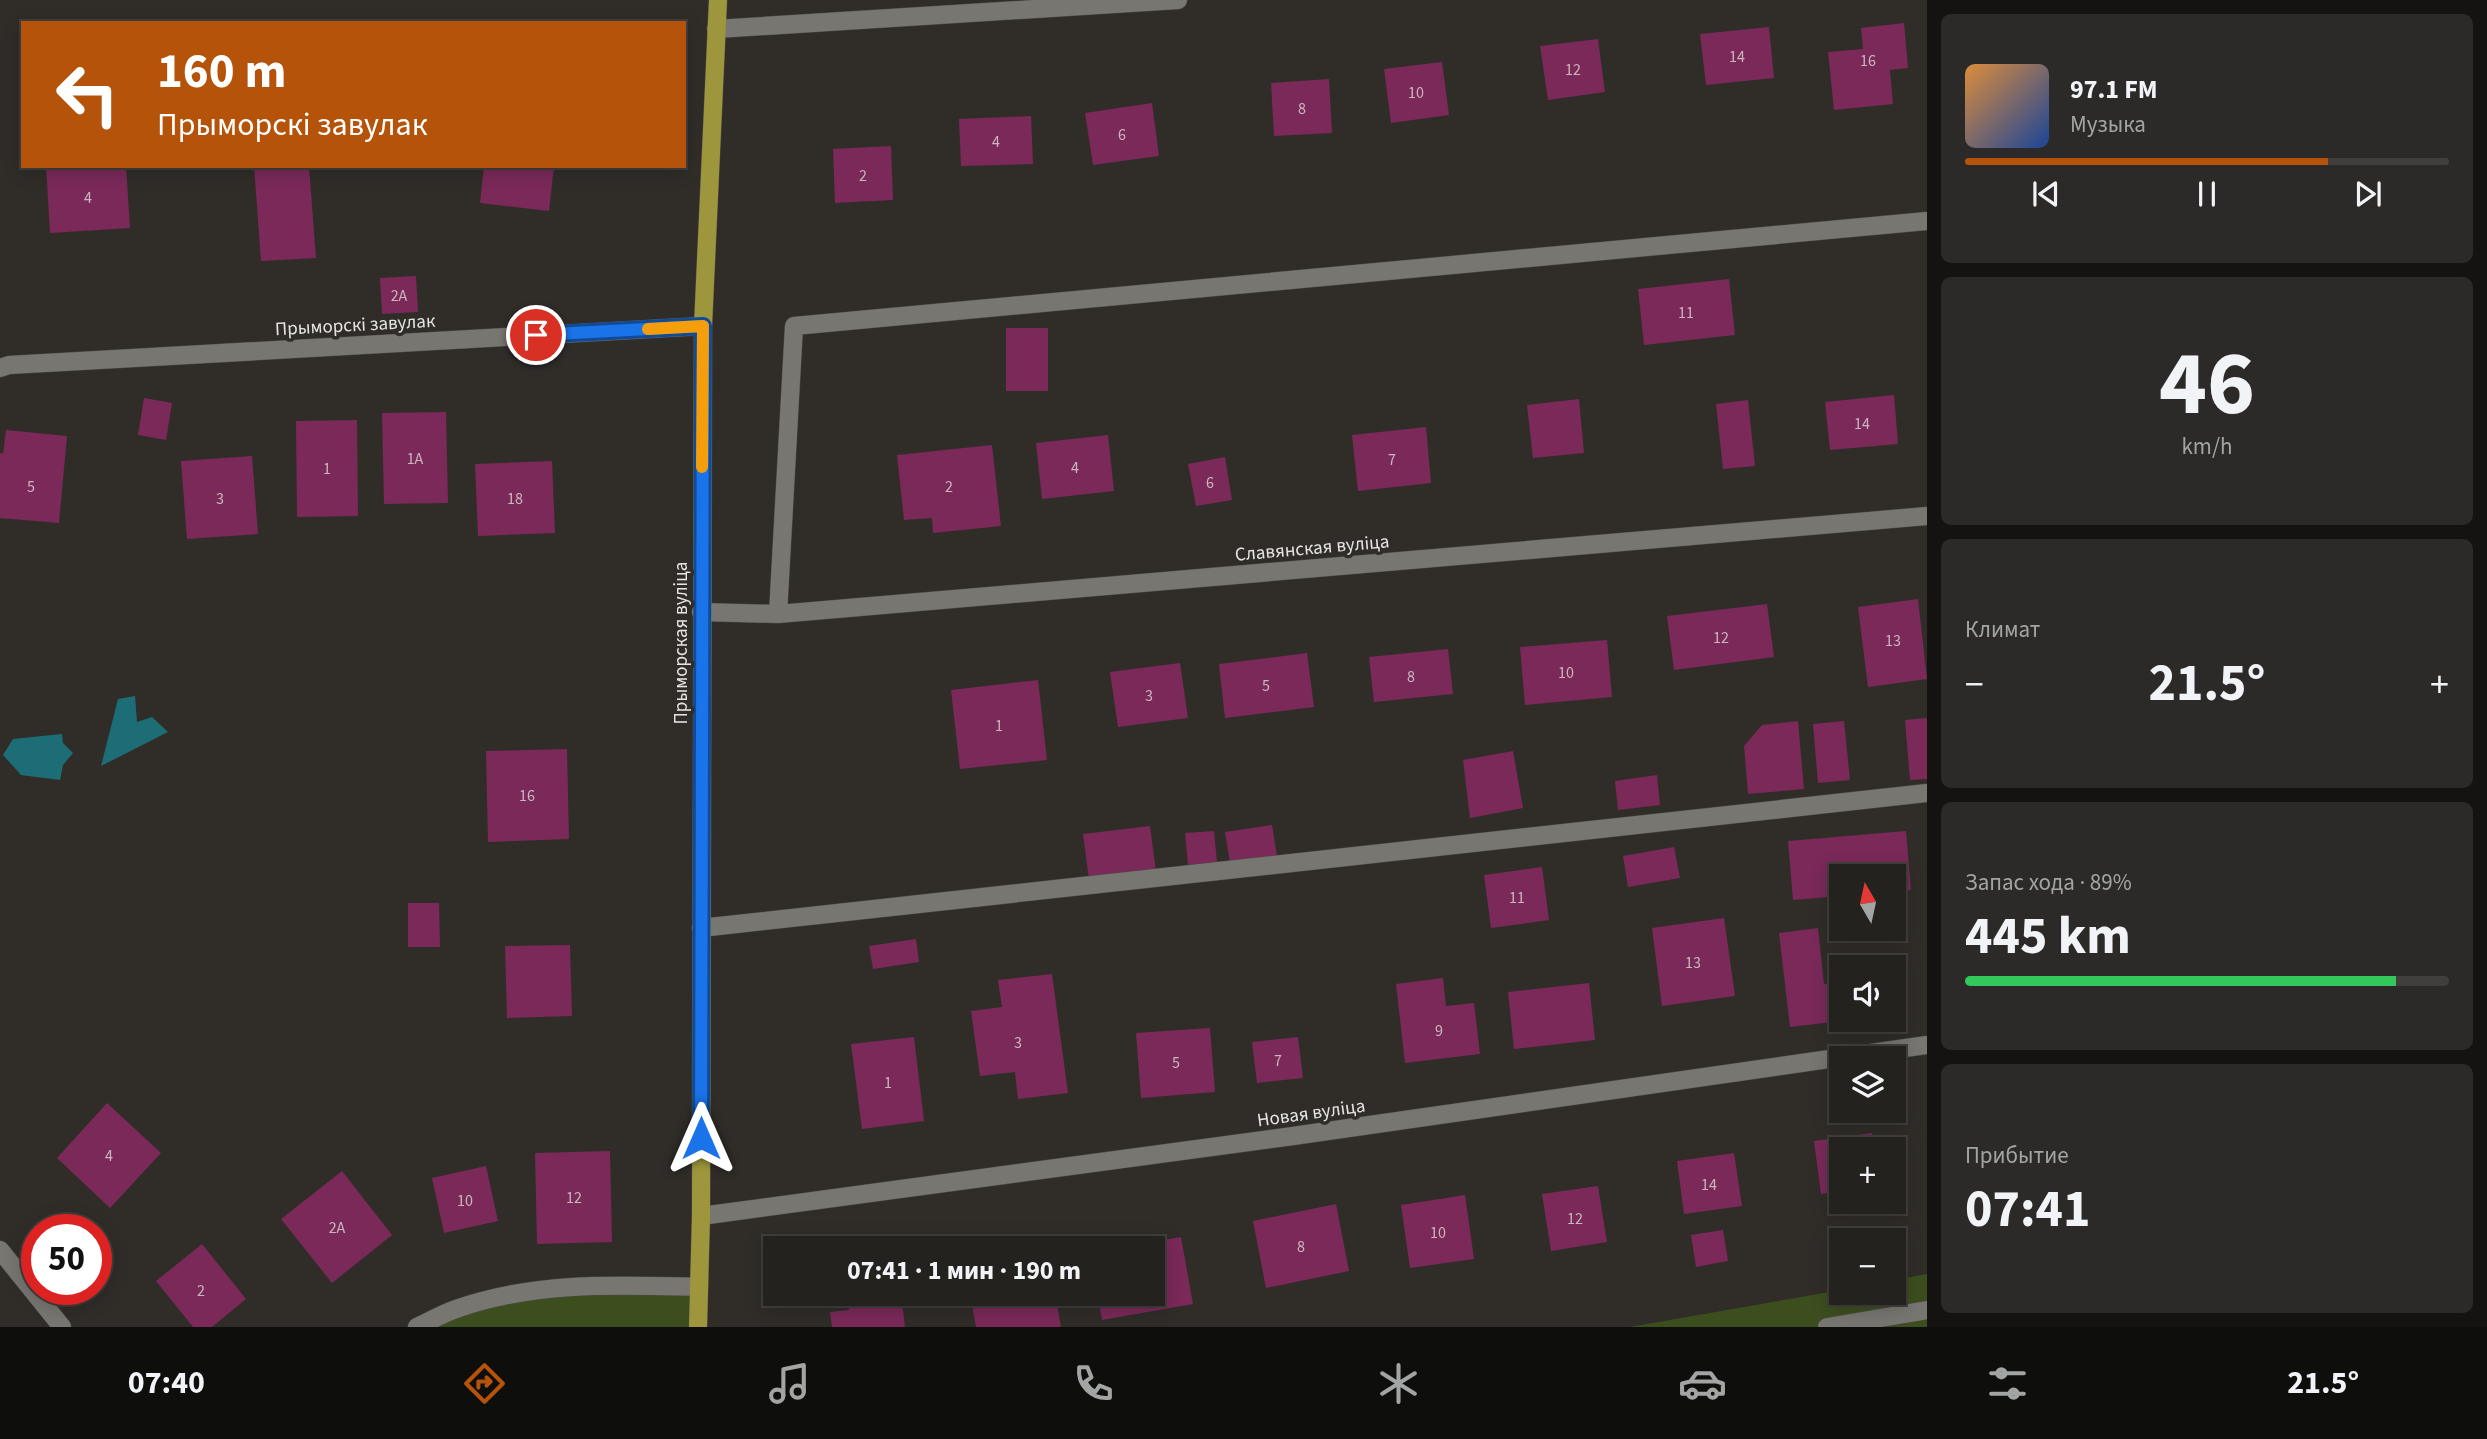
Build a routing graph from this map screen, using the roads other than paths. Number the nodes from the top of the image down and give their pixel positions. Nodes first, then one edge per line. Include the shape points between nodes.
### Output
1 (718, 0) edge
2 (1178, 0) edge
3 (716, 29) junction
4 (1927, 221) edge
5 (703, 326) junction
6 (4, 367) edge
7 (1927, 516) edge
8 (701, 611) junction
9 (778, 614) junction
10 (1927, 793) edge
11 (701, 928) junction
12 (1927, 1045) edge
13 (701, 1216) junction
14 (0, 1250) edge
15 (699, 1287) junction
16 (1927, 1310) edge
17 (62, 1327) edge
18 (417, 1327) edge
19 (698, 1327) edge
20 (1827, 1327) edge

1 - 3 main road, Прыморская вуліца
2 - 3 street
3 - 5 main road, Прыморская вуліца
4 - 9 street via 794,326
5 - 6 street, Прыморскі завулак
5 - 8 main road, Прыморская вуліца
7 - 9 street, Славянская вуліца
8 - 9 street, Славянская вуліца
8 - 11 main road, Прыморская вуліца
10 - 11 street
11 - 13 main road, Прыморская вуліца
12 - 13 street, Новая вуліца
13 - 15 main road, Прыморская вуліца
14 - 17 street
15 - 18 street via 590,1284 520,1292 455,1309
15 - 19 main road, Прыморская вуліца
16 - 20 street

